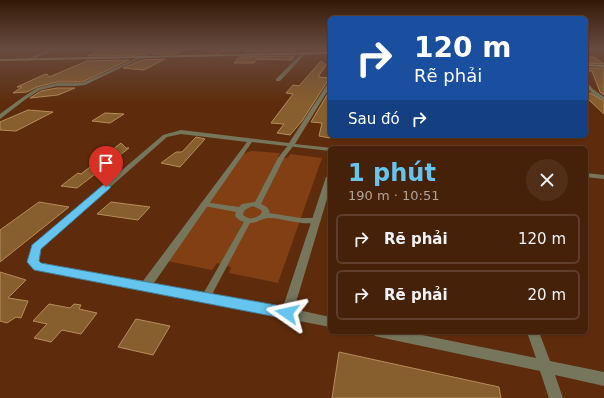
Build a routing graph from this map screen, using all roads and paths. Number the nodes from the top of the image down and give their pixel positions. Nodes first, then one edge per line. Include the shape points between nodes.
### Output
1 (119, 67) edge
2 (291, 67) edge
3 (278, 80) dead end
4 (328, 86) edge
5 (589, 90) edge
6 (604, 99) edge
7 (0, 117) edge
8 (251, 140) junction
9 (291, 145) junction
10 (328, 149) edge
11 (588, 175) edge
12 (604, 177) edge
13 (328, 184) edge
14 (204, 204) junction
15 (257, 205) junction
16 (240, 210) junction
17 (265, 215) junction
18 (317, 220) junction
19 (248, 221) junction
20 (146, 286) junction
21 (206, 297) junction
22 (287, 313) junction
23 (328, 322) edge
24 (389, 334) edge
25 (535, 334) edge
26 (545, 366) junction
27 (604, 379) edge
28 (556, 398) edge

1 - 7 street via 80,85 46,87 14,104
2 - 3 street
4 - 9 street
5 - 6 street
8 - 9 street
8 - 14 street
8 - 20 street via 181,132 165,136 36,248 33,262 38,266
9 - 10 street
9 - 15 street via 281,158
11 - 12 street
13 - 18 street
14 - 16 street
14 - 20 street
15 - 16 street via 245,206
15 - 17 street via 265,210
16 - 19 street via 239,216
17 - 18 street
17 - 19 street via 260,219
18 - 22 street
19 - 21 street
20 - 21 street
21 - 22 street
22 - 23 street
24 - 26 street
25 - 26 street
26 - 27 street
26 - 28 street

